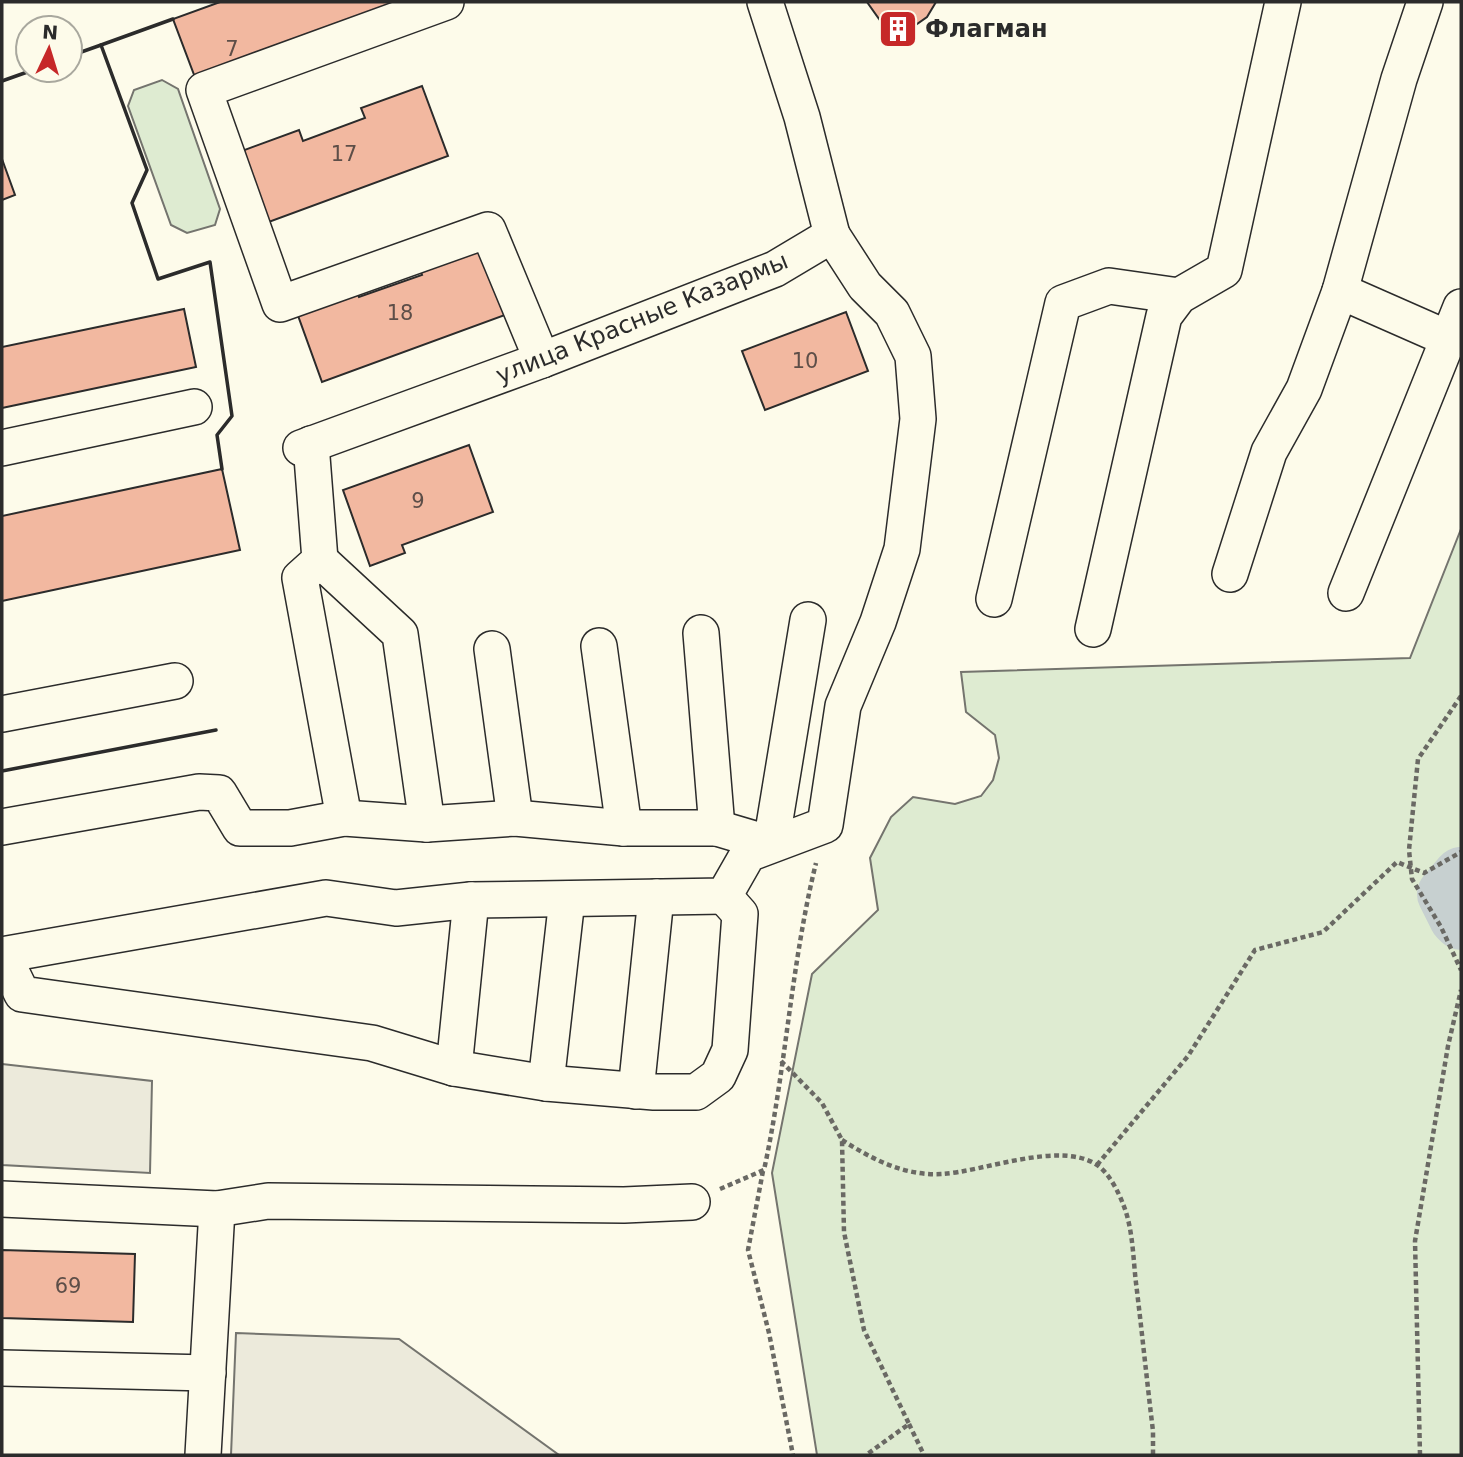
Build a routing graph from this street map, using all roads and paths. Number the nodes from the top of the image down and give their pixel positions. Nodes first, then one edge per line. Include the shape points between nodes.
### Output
1 (446, 2) edge
2 (765, 2) edge
3 (1283, 2) edge
4 (1425, 2) edge
5 (832, 235) junction
6 (1340, 291) junction
7 (1179, 296) junction
8 (1455, 323) edge
9 (542, 360) junction
10 (194, 407) dead end
11 (2, 448) edge
12 (320, 560) junction
13 (1230, 574) dead end
14 (1346, 593) dead end
15 (994, 599) dead end
16 (808, 620) dead end
17 (1093, 629) dead end
18 (701, 633) dead end
19 (599, 646) dead end
20 (492, 649) dead end
21 (175, 681) dead end
22 (1461, 696) edge
23 (2, 714) edge
24 (344, 818) junction
25 (515, 818) junction
26 (427, 824) junction
27 (825, 825) junction
28 (2, 827) edge
29 (624, 828) junction
30 (717, 828) junction
31 (771, 844) junction
32 (1461, 852) edge
33 (1411, 868) junction
34 (724, 896) junction
35 (656, 897) junction
36 (567, 899) junction
37 (471, 901) junction
38 (2, 955) edge
39 (1461, 970) edge
40 (1461, 990) edge
41 (781, 1061) junction
42 (454, 1068) junction
43 (546, 1083) junction
44 (636, 1091) junction
45 (842, 1140) junction
46 (1097, 1165) junction
47 (764, 1170) junction
48 (2, 1199) edge
49 (692, 1202) joint
50 (217, 1209) junction
51 (2, 1368) edge
52 (208, 1374) junction
53 (909, 1424) junction
54 (203, 1455) edge
55 (793, 1455) edge
56 (866, 1455) edge
57 (924, 1455) edge
58 (1153, 1455) edge
59 (1420, 1455) edge

1 - 9 street via 204,90 279,304 488,230
2 - 5 street via 802,117
3 - 7 street via 1224,270
4 - 6 street
5 - 9 street, улица Красные Казармы via 775,269
5 - 27 street via 865,286 892,313 913,356 918,419 902,549 843,706
6 - 8 street
6 - 13 street via 1304,389 1269,452
7 - 15 street via 1109,286 1063,303
7 - 17 street via 1164,316
8 - 14 street
9 - 12 street, улица Красные Казармы via 306,446
10 - 11 street
12 - 24 street via 300,578
12 - 26 street via 400,634
16 - 31 street
18 - 30 street
19 - 29 street
20 - 25 street
21 - 23 street
22 - 33 path, bridge via 1418,759
24 - 26 street
24 - 28 street via 290,828 240,828 219,793 199,792
25 - 26 street
25 - 29 street
27 - 31 street
27 - 41 path via 799,938
29 - 30 street
30 - 31 street
31 - 34 street via 748,854
32 - 33 path via 1424,873
33 - 39 path, bridge via 1412,878
33 - 46 path via 1397,862 1323,932 1255,950 1188,1056
34 - 35 street
34 - 44 street via 740,914 730,1050 718,1076 696,1092
35 - 36 street
35 - 44 street
36 - 37 street
36 - 43 street
37 - 38 street via 396,908 327,898
37 - 42 street
38 - 42 street via 22,994 372,1043
40 - 59 path via 1415,1241
41 - 45 path via 822,1103
41 - 47 path
42 - 43 street
43 - 44 street
45 - 46 path via 875,1161 908,1171 940,1174 1071,1155
45 - 53 path via 844,1232 864,1330
46 - 58 path via 1112,1180 1124,1206 1133,1252
47 - 49 path
47 - 55 path via 748,1250
48 - 50 street
49 - 50 street via 268,1201
50 - 52 street
51 - 52 street
52 - 54 street
53 - 56 path
53 - 57 path

